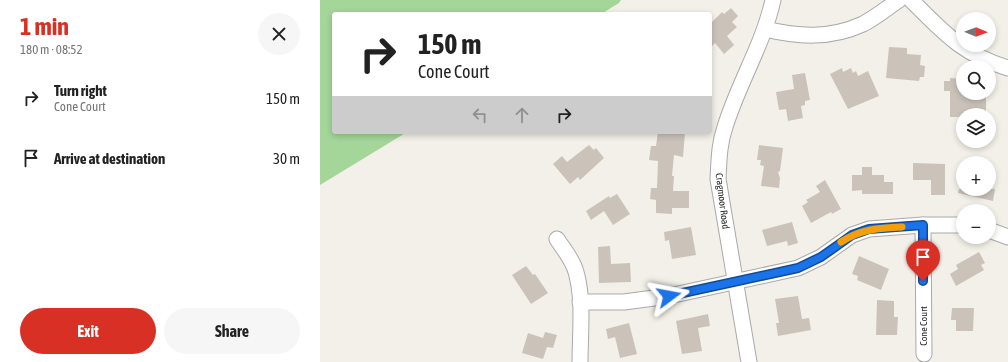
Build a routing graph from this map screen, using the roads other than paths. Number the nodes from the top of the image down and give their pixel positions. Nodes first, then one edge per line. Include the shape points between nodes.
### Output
1 (773, 0) edge
2 (899, 0) edge
3 (912, 0) edge
4 (765, 29) junction
5 (1008, 68) edge
6 (923, 225) junction
7 (956, 225) edge
8 (996, 233) edge
9 (1008, 237) edge
10 (557, 239) dead end
11 (734, 281) junction
12 (580, 302) junction
13 (924, 354) dead end
14 (580, 362) edge
15 (749, 362) edge

1 - 4 street, Cragmoor Road
2 - 4 street via 864,23 842,32 823,36 793,36
3 - 5 street via 950,40 968,52
4 - 11 street, Cragmoor Road via 725,127 719,153 718,179
6 - 7 street
6 - 11 street via 869,229 852,235 821,257 798,268
6 - 13 street, Cone Court
8 - 9 street
10 - 12 street via 576,272
11 - 12 street via 669,296 624,302
11 - 15 street, Cragmoor Road
12 - 14 street

